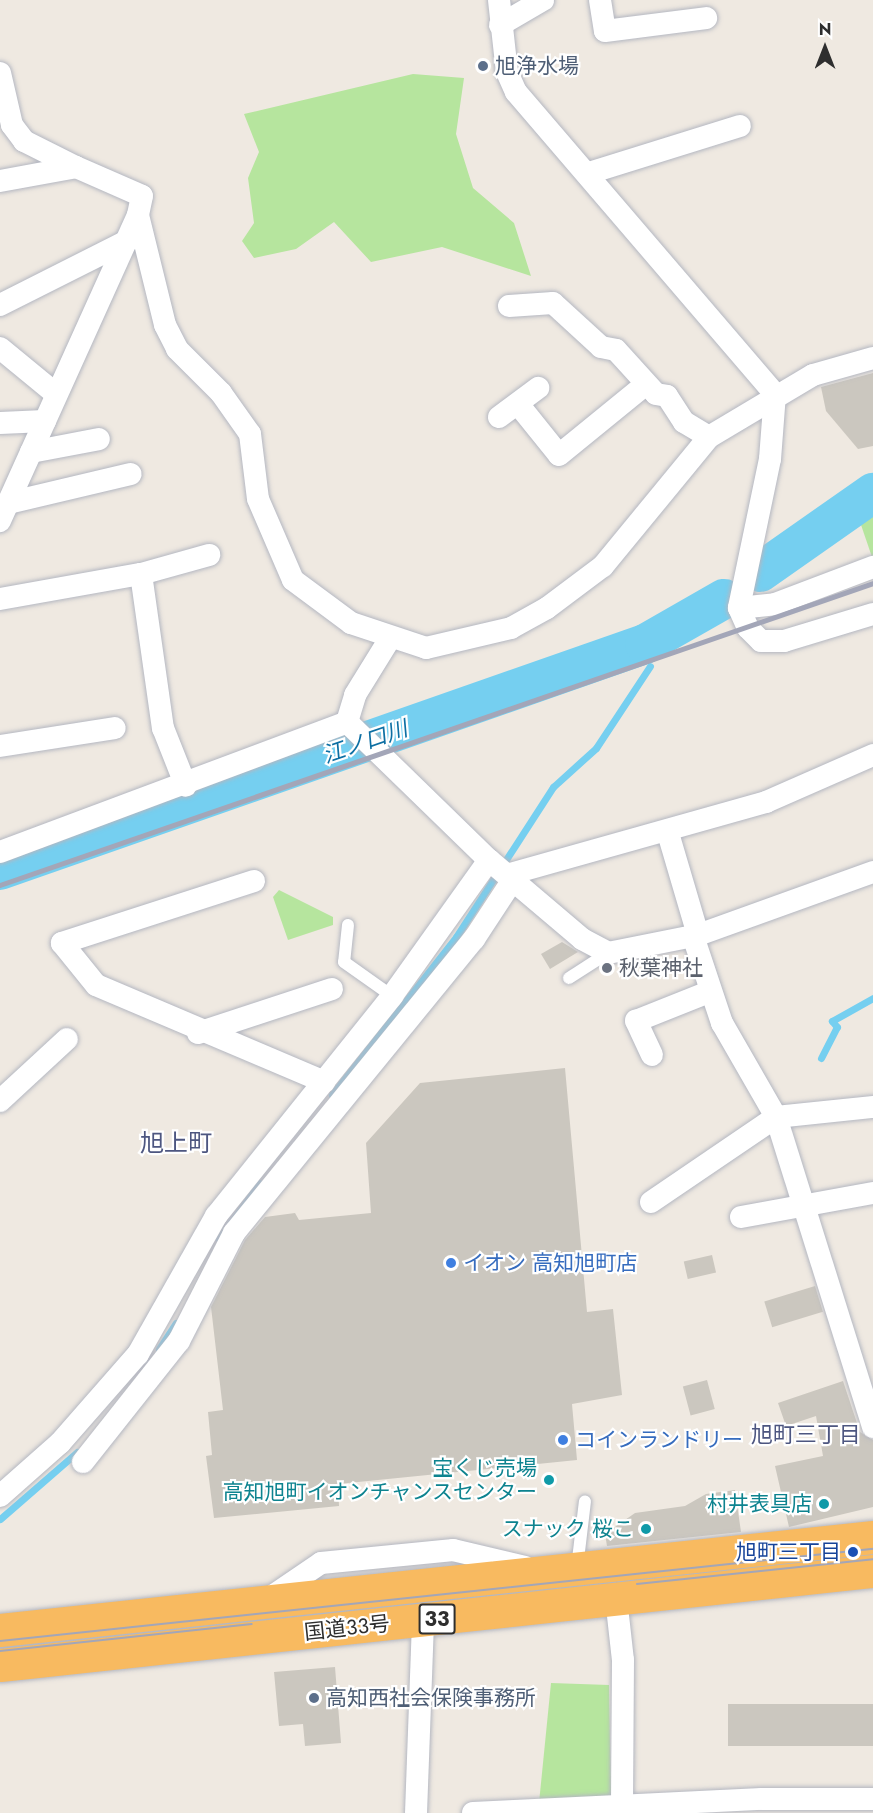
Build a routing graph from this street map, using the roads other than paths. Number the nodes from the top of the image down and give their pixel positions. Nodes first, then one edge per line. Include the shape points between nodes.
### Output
1 (499, 0) edge
2 (543, 0) edge
3 (600, 0) edge
4 (706, 18) dead end
5 (500, 25) junction
6 (0, 73) edge
7 (740, 126) dead end
8 (76, 167) junction
9 (589, 173) junction
10 (0, 181) edge
11 (138, 215) junction
12 (127, 241) junction
13 (0, 305) edge
14 (509, 306) dead end
15 (1, 349) edge
16 (873, 358) edge
17 (646, 384) junction
18 (538, 388) dead end
19 (56, 394) junction
20 (775, 394) junction
21 (518, 404) junction
22 (499, 417) dead end
23 (45, 421) junction
24 (0, 423) edge
25 (709, 437) junction
26 (99, 439) dead end
27 (31, 452) junction
28 (131, 474) dead end
29 (5, 502) edge
30 (209, 555) dead end
31 (873, 567) edge
32 (141, 574) junction
33 (0, 599) edge
34 (739, 608) junction
35 (873, 614) edge
36 (389, 640) junction
37 (351, 725) junction
38 (115, 728) dead end
39 (0, 746) edge
40 (873, 755) edge
41 (186, 786) junction
42 (668, 834) junction
43 (0, 852) edge
44 (502, 869) junction
45 (873, 872) edge
46 (254, 881) dead end
47 (348, 924) dead end
48 (696, 935) junction
49 (608, 953) junction
50 (569, 978) dead end
51 (332, 989) dead end
52 (709, 993) junction
53 (392, 996) junction
54 (198, 1033) junction
55 (67, 1039) dead end
56 (652, 1055) dead end
57 (324, 1082) junction
58 (0, 1101) edge
59 (873, 1107) edge
60 (776, 1117) junction
61 (873, 1193) edge
62 (651, 1202) dead end
63 (805, 1203) junction
64 (741, 1216) dead end
65 (182, 1310) junction
66 (873, 1427) edge
67 (72, 1453) junction
68 (0, 1496) edge
69 (585, 1501) dead end
70 (873, 1537) edge
71 (873, 1571) edge
72 (570, 1583) junction
73 (616, 1598) junction
74 (423, 1621) junction
75 (0, 1630) edge
76 (0, 1665) edge
77 (873, 1799) edge
78 (622, 1809) edge
79 (416, 1813) edge
80 (473, 1813) edge

1 - 5 street
2 - 5 street
3 - 4 street via 605,31
5 - 9 street via 507,72 516,92
6 - 8 street via 12,125 24,141
7 - 9 street
8 - 10 street
8 - 11 street via 142,196
9 - 20 street
11 - 12 street
11 - 36 street via 165,325 177,349 221,393 250,434 258,499 293,580 351,623
12 - 13 street
12 - 19 street
14 - 17 street via 553,303 601,347 616,350
15 - 19 street
16 - 20 street via 813,375
17 - 21 street via 559,455
17 - 25 street via 656,394 667,396 684,422
18 - 21 street
19 - 23 street
20 - 25 street
20 - 34 street via 770,459
21 - 22 street
23 - 24 street
23 - 27 street
25 - 36 street via 603,566 547,608 472,641 426,648
26 - 27 street
27 - 29 street
28 - 29 street
30 - 32 street
31 - 34 street via 775,604
32 - 33 street
32 - 41 street via 163,728
34 - 35 street via 761,641 784,641
36 - 37 street via 355,695
37 - 41 street
37 - 44 street
38 - 39 street
40 - 42 street via 766,802
41 - 43 street
42 - 44 street
42 - 48 street
44 - 49 street via 582,939
44 - 53 street
44 - 65 street via 474,939 234,1233
45 - 48 street
46 - 54 street via 62,944 96,986
47 - 53 lane via 344,962
48 - 49 street
48 - 52 street
49 - 50 lane
51 - 54 street
52 - 56 street via 636,1021
52 - 60 street
53 - 57 street
54 - 57 street
55 - 58 street
57 - 65 street via 216,1216
59 - 60 street
60 - 62 street
60 - 63 street
61 - 63 street
63 - 64 street
63 - 66 street
65 - 67 street via 138,1354
65 - 67 street via 145,1388
67 - 68 street
69 - 72 lane
70 - 72 highway, 国道33号 / 33
71 - 73 highway, 国道33号 / 33
72 - 73 highway, 国道33号 / 33
72 - 74 highway, 国道33号 / 33
72 - 75 highway, 国道33号 / 33 via 262,1603
73 - 78 street via 623,1660
74 - 76 highway, 国道33号 / 33
74 - 79 street
77 - 78 street
78 - 80 street

